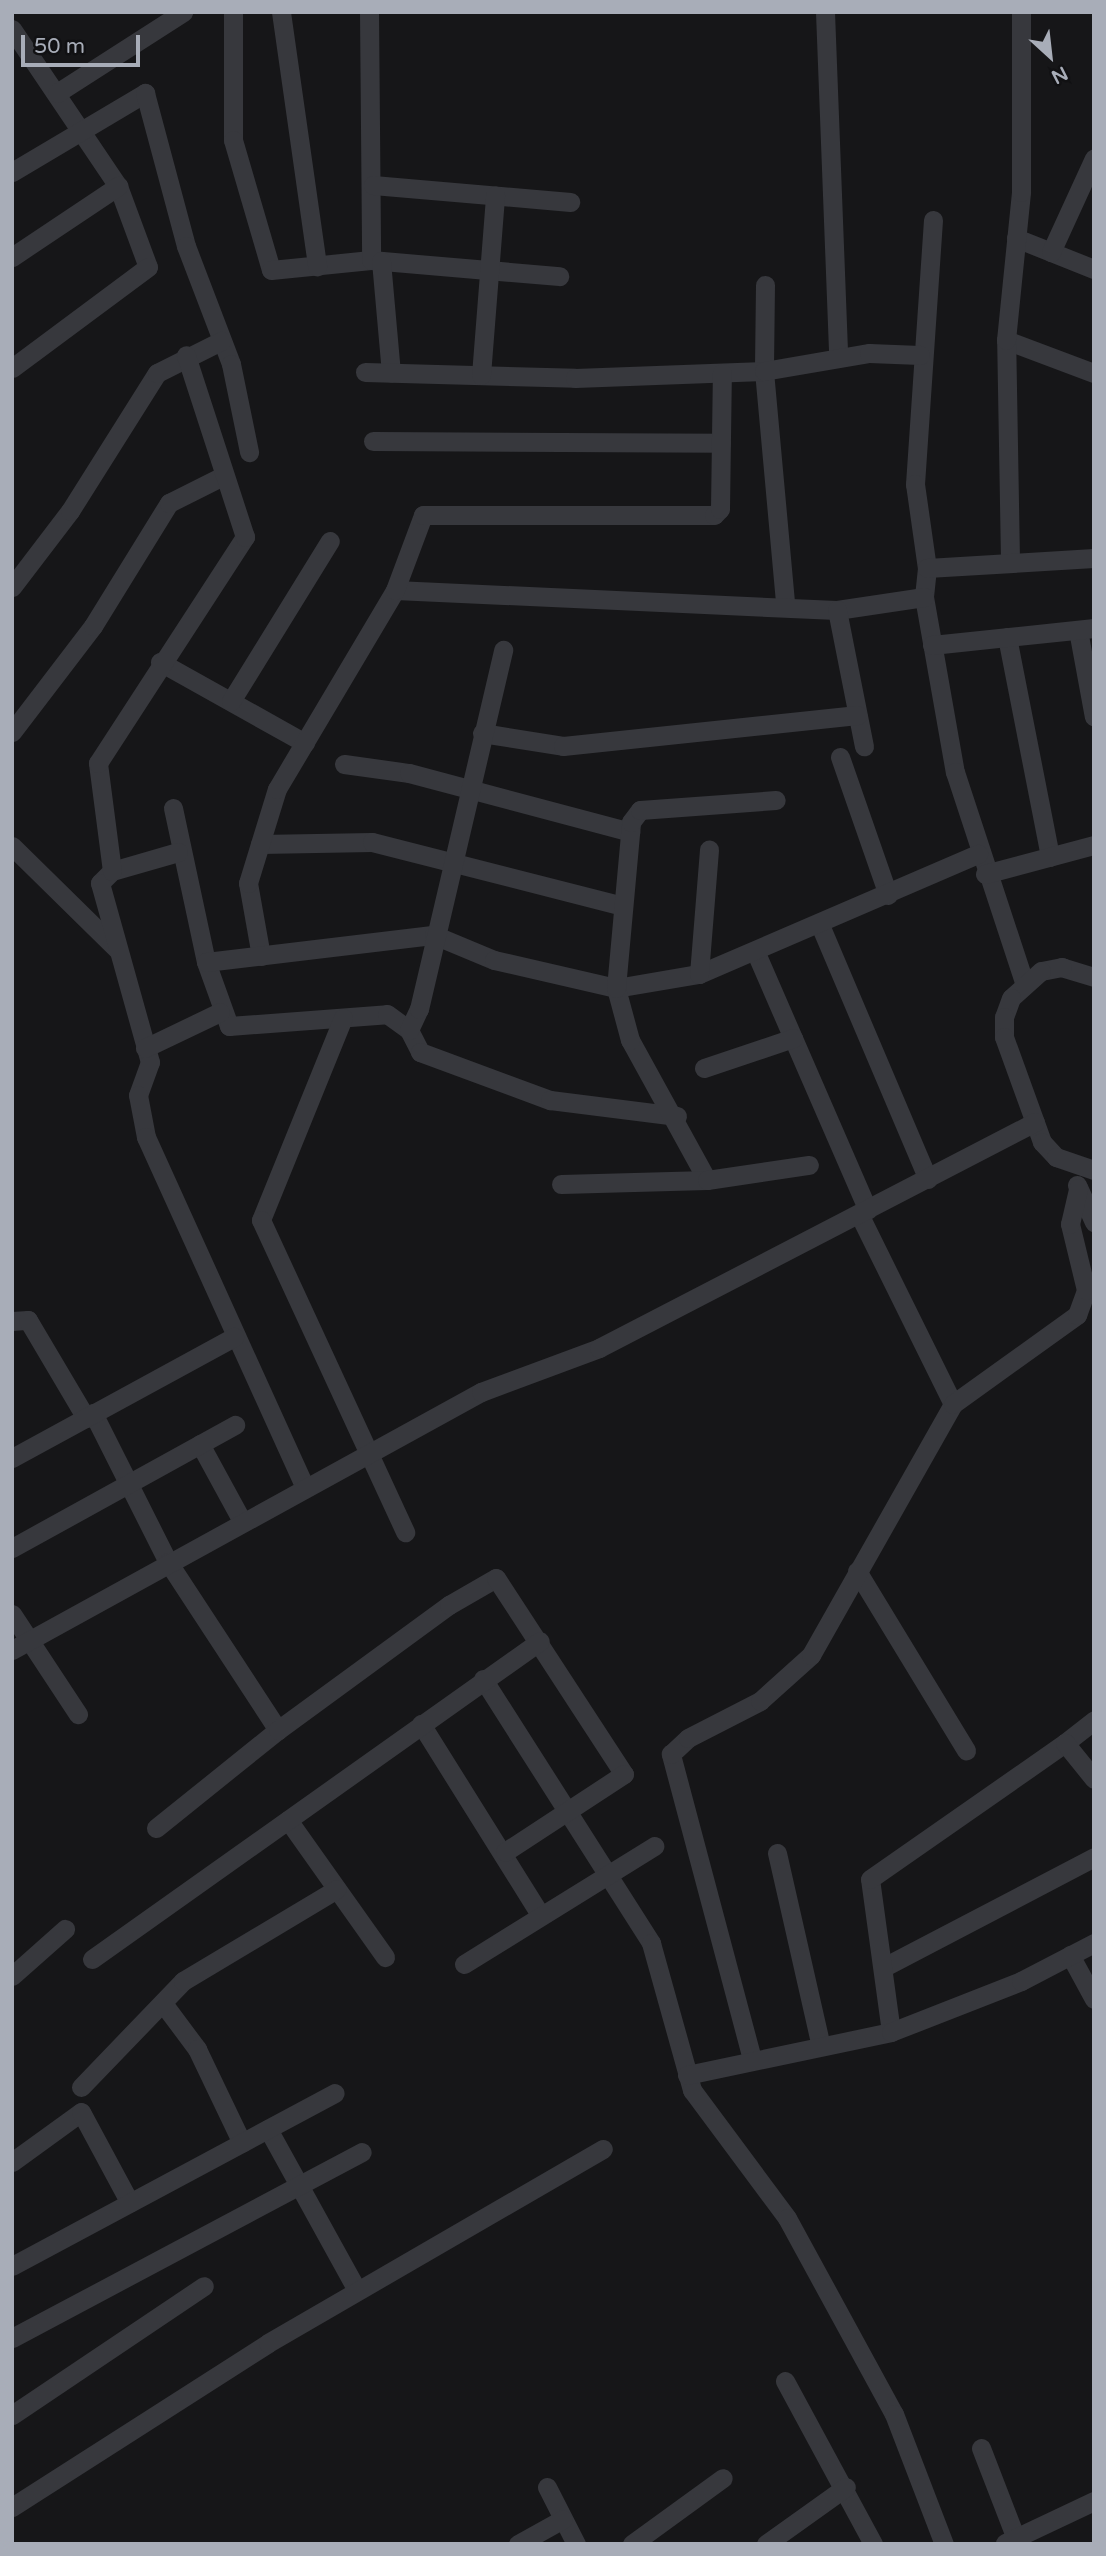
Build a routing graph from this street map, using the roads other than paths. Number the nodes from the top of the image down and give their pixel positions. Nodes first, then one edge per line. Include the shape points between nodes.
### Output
1 (183, 12) edge
2 (233, 12) edge
3 (281, 12) edge
4 (369, 12) edge
5 (825, 12) edge
6 (1021, 12) edge
7 (12, 29) edge
8 (57, 93) junction
9 (81, 127) junction
10 (1094, 159) edge
11 (12, 172) edge
12 (373, 185) junction
13 (118, 186) junction
14 (495, 195) junction
15 (570, 202) dead end
16 (933, 220) dead end
17 (1016, 238) junction
18 (1051, 252) junction
19 (12, 257) edge
20 (376, 260) junction
21 (317, 266) junction
22 (1094, 269) edge
23 (491, 270) junction
24 (559, 276) dead end
25 (765, 285) dead end
26 (1006, 340) junction
27 (221, 341) junction
28 (186, 355) junction
29 (920, 355) junction
30 (838, 358) junction
31 (12, 368) edge
32 (764, 371) junction
33 (365, 372) dead end
34 (391, 373) junction
35 (722, 373) junction
36 (1094, 373) edge
37 (481, 375) junction
38 (373, 441) dead end
39 (721, 443) junction
40 (249, 452) dead end
41 (221, 477) junction
42 (330, 541) dead end
43 (1094, 558) edge
44 (1010, 560) junction
45 (927, 568) junction
46 (12, 587) edge
47 (395, 590) junction
48 (924, 597) junction
49 (785, 604) junction
50 (837, 610) junction
51 (1086, 629) edge
52 (1007, 637) junction
53 (932, 645) junction
54 (503, 650) dead end
55 (160, 662) junction
56 (231, 701) junction
57 (857, 715) junction
58 (1094, 717) edge
59 (12, 732) edge
60 (482, 733) junction
61 (305, 743) junction
62 (864, 746) dead end
63 (841, 757) dead end
64 (344, 764) dead end
65 (471, 789) junction
66 (776, 800) dead end
67 (173, 808) dead end
68 (630, 832) junction
69 (260, 844) junction
70 (1094, 845) edge
71 (12, 846) edge
72 (709, 849) dead end
73 (178, 852) junction
74 (978, 854) junction
75 (1050, 857) junction
76 (456, 860) junction
77 (112, 870) junction
78 (985, 874) junction
79 (888, 895) junction
80 (623, 906) junction
81 (820, 925) junction
82 (434, 935) junction
83 (119, 951) junction
84 (756, 953) junction
85 (261, 956) junction
86 (206, 962) junction
87 (699, 974) junction
88 (1094, 977) edge
89 (1024, 982) junction
90 (617, 988) junction
91 (220, 1012) junction
92 (343, 1018) junction
93 (409, 1030) junction
94 (793, 1038) junction
95 (145, 1048) junction
96 (704, 1068) dead end
97 (677, 1116) junction
98 (1035, 1122) junction
99 (809, 1165) dead end
100 (1074, 1167) junction
101 (1094, 1170) edge
102 (928, 1179) junction
103 (707, 1180) junction
104 (561, 1184) dead end
105 (1078, 1188) junction
106 (864, 1212) junction
107 (1094, 1223) edge
108 (12, 1321) edge
109 (234, 1337) junction
110 (953, 1404) junction
111 (90, 1416) junction
112 (235, 1425) dead end
113 (200, 1444) junction
114 (368, 1452) junction
115 (12, 1458) edge
116 (126, 1484) junction
117 (305, 1487) junction
118 (242, 1521) junction
119 (405, 1532) dead end
120 (12, 1548) edge
121 (168, 1562) junction
122 (857, 1571) junction
123 (12, 1614) edge
124 (540, 1641) junction
125 (21, 1645) edge
126 (483, 1678) junction
127 (78, 1714) dead end
128 (1094, 1720) edge
129 (421, 1724) junction
130 (278, 1730) junction
131 (1065, 1743) junction
132 (966, 1750) dead end
133 (1094, 1779) edge
134 (568, 1811) junction
135 (288, 1820) junction
136 (156, 1828) dead end
137 (653, 1846) dead end
138 (505, 1852) junction
139 (777, 1853) dead end
140 (1094, 1857) edge
141 (608, 1874) junction
142 (337, 1889) junction
143 (541, 1916) junction
144 (65, 1928) dead end
145 (1094, 1943) edge
146 (1070, 1955) junction
147 (385, 1957) dead end
148 (92, 1959) dead end
149 (464, 1964) dead end
150 (16, 1965) edge
151 (884, 1967) junction
152 (1094, 1998) edge
153 (165, 2007) junction
154 (891, 2032) junction
155 (821, 2046) junction
156 (752, 2059) junction
157 (687, 2075) junction
158 (81, 2087) dead end
159 (335, 2093) dead end
160 (268, 2129) junction
161 (242, 2143) junction
162 (603, 2149) dead end
163 (362, 2152) dead end
164 (12, 2162) edge
165 (299, 2185) junction
166 (130, 2203) junction
167 (12, 2266) edge
168 (204, 2286) dead end
169 (357, 2290) junction
170 (12, 2338) edge
171 (785, 2381) dead end
172 (12, 2415) edge
173 (981, 2448) dead end
174 (723, 2478) dead end
175 (547, 2487) dead end
176 (846, 2487) junction
177 (1094, 2501) edge
178 (12, 2507) edge
179 (563, 2519) junction
180 (1012, 2542) edge
181 (518, 2544) edge
182 (576, 2544) edge
183 (632, 2544) edge
184 (766, 2544) edge
185 (873, 2544) edge
186 (944, 2544) edge

1 - 8 street
2 - 21 street via 233,140 268,262 279,272
3 - 21 street
4 - 12 street
5 - 30 street
6 - 17 street
7 - 8 street
8 - 9 street
9 - 11 street
9 - 13 street
9 - 27 street via 145,93 182,233
10 - 18 street
12 - 14 street
12 - 20 street
13 - 19 street
13 - 31 street via 148,267 144,275
14 - 15 street
14 - 23 street
16 - 29 street
17 - 18 street
17 - 26 street
18 - 22 street
20 - 21 street
20 - 23 street
20 - 34 street
23 - 24 street
23 - 37 street
25 - 32 street
26 - 36 street
26 - 44 street
27 - 28 street
27 - 40 street
28 - 41 street
28 - 46 street via 157,373 134,403 70,511
29 - 30 street
29 - 45 street via 915,484
30 - 32 street
32 - 35 street
32 - 49 street
33 - 34 street
34 - 37 street
35 - 37 street
35 - 39 street
38 - 39 street
39 - 47 street via 720,509 714,514 431,510 423,515
41 - 55 street via 245,537
41 - 59 street via 170,503 93,626
42 - 56 street
43 - 44 street
44 - 45 street
45 - 48 street
47 - 49 street
47 - 61 street
48 - 50 street
48 - 53 street
49 - 50 street
50 - 57 street
51 - 52 street
51 - 58 street
52 - 53 street
52 - 75 street
53 - 74 street
54 - 60 street
55 - 56 street
55 - 77 street via 98,763
56 - 61 street
57 - 60 street via 563,746
57 - 62 street
60 - 65 street
61 - 69 street via 277,789
63 - 79 street
64 - 65 street
65 - 68 street
65 - 76 street
66 - 68 street via 640,810
67 - 73 street
68 - 80 street
69 - 76 street via 372,842
69 - 85 street via 248,894
70 - 75 street
71 - 83 street
72 - 87 street
73 - 77 street
73 - 86 street
74 - 78 street
74 - 79 street
75 - 78 street
76 - 80 street
76 - 82 street
77 - 83 street via 100,883
78 - 89 street
79 - 81 street
80 - 90 street
81 - 84 street
81 - 102 street
82 - 85 street
82 - 90 street via 494,960
82 - 93 street
83 - 95 street
84 - 87 street
84 - 94 street
85 - 86 street
86 - 91 street
87 - 90 street
88 - 89 street via 1062,967
89 - 98 street via 1007,1007 1004,1037
90 - 97 street via 630,1040
91 - 92 street via 222,1021 238,1027
91 - 95 street
92 - 93 street via 387,1014
92 - 114 street via 261,1220
93 - 97 street via 420,1052 550,1100
94 - 96 street
94 - 106 street
95 - 109 street via 149,1071 138,1095 146,1137
97 - 103 street
98 - 100 street via 1042,1142
98 - 102 street
99 - 103 street
100 - 101 street
100 - 105 street
102 - 106 street
103 - 104 street
105 - 107 street
105 - 110 street via 1070,1224 1086,1290 1077,1315
106 - 110 street
106 - 114 street via 599,1348 523,1373
108 - 111 street via 28,1321
109 - 111 street
109 - 117 street
110 - 122 street
111 - 115 street
111 - 116 street
112 - 113 street
113 - 116 street
113 - 118 street
114 - 117 street
114 - 119 street
116 - 120 street
116 - 121 street
117 - 118 street
118 - 121 street
121 - 125 street
121 - 130 street
122 - 132 street
122 - 156 street via 811,1655 789,1678 671,1754
123 - 125 street
124 - 126 street
124 - 130 street via 503,1585 486,1580
124 - 134 street via 624,1774
125 - 127 street
126 - 129 street
126 - 134 street
128 - 131 street
129 - 135 street
129 - 138 street
130 - 136 street
131 - 133 street
131 - 151 street via 870,1879
134 - 138 street
134 - 141 street
135 - 142 street
135 - 148 street
137 - 141 street
138 - 143 street
139 - 155 street
140 - 151 street
141 - 143 street
141 - 157 street via 651,1943
142 - 147 street
142 - 153 street via 183,1981
143 - 149 street
144 - 150 street
145 - 146 street
146 - 152 street
146 - 154 street
151 - 154 street
153 - 158 street
153 - 161 street via 197,2049
154 - 155 street
155 - 156 street
156 - 157 street
157 - 186 street via 800,2243 894,2414
159 - 160 street
160 - 161 street
160 - 165 street
161 - 166 street
162 - 169 street
163 - 165 street
164 - 166 street via 80,2112
165 - 169 street
165 - 170 street
166 - 167 street
168 - 172 street
169 - 178 street
171 - 176 street
173 - 180 street
174 - 183 street
175 - 179 street
176 - 184 street
176 - 185 street
177 - 180 street
179 - 181 street
179 - 182 street

